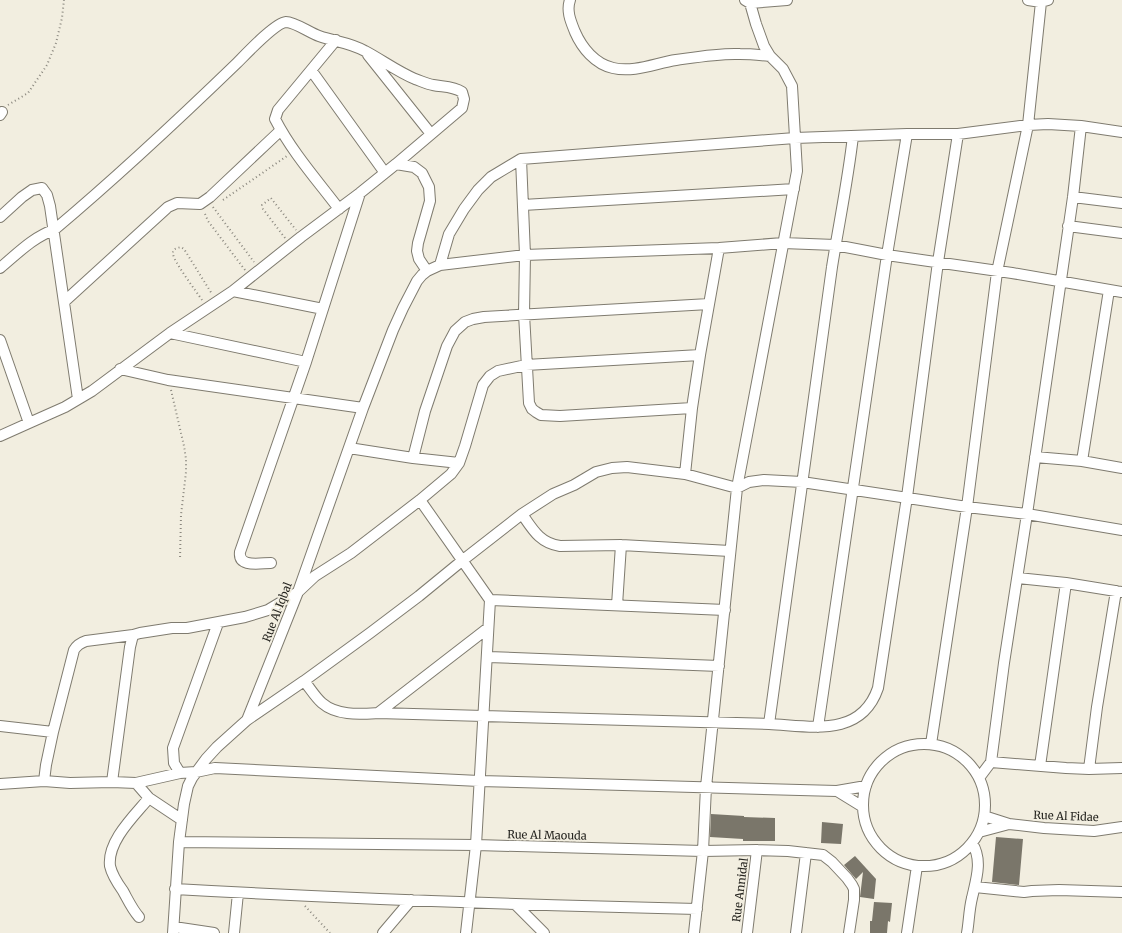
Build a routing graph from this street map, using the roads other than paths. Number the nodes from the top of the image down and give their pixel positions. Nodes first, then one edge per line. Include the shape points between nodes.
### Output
1 (570, 0) edge
2 (787, 0) edge
3 (1028, 0) edge
4 (1045, 1) edge
5 (748, 2) edge
6 (336, 40) junction
7 (365, 50) junction
8 (770, 56) junction
9 (312, 70) junction
10 (1028, 124) junction
11 (1081, 126) junction
12 (281, 130) junction
13 (1122, 132) edge
14 (431, 134) junction
15 (907, 134) junction
16 (958, 134) junction
17 (854, 136) junction
18 (795, 138) junction
19 (521, 159) junction
20 (396, 164) junction
21 (385, 173) junction
22 (794, 189) junction
23 (360, 193) junction
24 (1073, 197) junction
25 (1122, 203) edge
26 (523, 205) junction
27 (339, 209) junction
28 (0, 218) edge
29 (1068, 226) junction
30 (54, 230) junction
31 (1122, 233) edge
32 (783, 243) junction
33 (835, 246) junction
34 (719, 248) junction
35 (525, 255) junction
36 (887, 255) junction
37 (938, 262) junction
38 (440, 265) junction
39 (0, 268) edge
40 (427, 271) junction
41 (997, 272) junction
42 (1060, 282) junction
43 (1109, 290) junction
44 (233, 291) junction
45 (1122, 292) edge
46 (64, 301) junction
47 (710, 304) junction
48 (323, 309) junction
49 (524, 314) junction
50 (170, 333) junction
51 (0, 340) edge
52 (700, 355) junction
53 (306, 362) junction
54 (526, 365) junction
55 (120, 369) junction
56 (294, 397) junction
57 (78, 399) junction
58 (363, 408) junction
59 (692, 408) junction
60 (29, 423) junction
61 (0, 436) edge
62 (349, 448) junction
63 (1035, 457) junction
64 (412, 458) junction
65 (1082, 461) junction
66 (459, 463) junction
67 (1122, 468) edge
68 (685, 474) junction
69 (802, 482) junction
70 (737, 488) junction
71 (853, 490) junction
72 (907, 497) junction
73 (420, 500) junction
74 (967, 507) junction
75 (522, 514) junction
76 (1027, 514) junction
77 (1122, 530) edge
78 (621, 545) junction
79 (730, 551) junction
80 (463, 560) junction
81 (271, 563) dead end
82 (1018, 578) junction
83 (1066, 583) junction
84 (1119, 591) edge
85 (298, 592) junction
86 (490, 600) junction
87 (617, 605) junction
88 (725, 610) junction
89 (218, 623) junction
90 (488, 628) junction
91 (133, 635) junction
92 (488, 656) junction
93 (718, 666) junction
94 (304, 681) junction
95 (378, 713) junction
96 (483, 717) junction
97 (247, 720) junction
98 (714, 723) junction
99 (769, 724) junction
100 (0, 726) edge
101 (818, 727) junction
102 (53, 732) junction
103 (931, 744) junction
104 (991, 762) junction
105 (1040, 766) junction
106 (1122, 768) edge
107 (1089, 769) junction
108 (196, 772) junction
109 (180, 774) junction
110 (979, 778) junction
111 (44, 781) junction
112 (479, 781) junction
113 (112, 782) junction
114 (136, 783) junction
115 (0, 784) edge
116 (866, 786) junction
117 (706, 787) junction
118 (837, 791) junction
119 (149, 798) junction
120 (862, 807) junction
121 (984, 816) junction
122 (182, 820) junction
123 (1009, 824) junction
124 (1122, 827) edge
125 (979, 832) junction
126 (179, 842) junction
127 (972, 843) junction
128 (476, 845) junction
129 (757, 850) junction
130 (703, 851) junction
131 (806, 853) junction
132 (917, 866) junction
133 (975, 887) junction
134 (175, 889) junction
135 (1122, 892) edge
136 (238, 893) junction
137 (411, 900) junction
138 (470, 903) junction
139 (515, 904) junction
140 (697, 909) junction
141 (139, 918) dead end
142 (173, 930) edge
143 (214, 933) edge
144 (234, 933) edge
145 (382, 933) edge
146 (466, 933) edge
147 (544, 933) edge
148 (694, 933) edge
149 (747, 933) edge
150 (796, 933) edge
151 (849, 933) edge
152 (907, 933) edge
153 (967, 933) edge

1 - 8 street via 568,7 571,23 581,44 590,55 614,69 631,69 709,55
2 - 5 street
3 - 4 street
4 - 10 street
5 - 8 street
6 - 7 street
6 - 9 street
6 - 30 street via 286,22 280,24 266,34 93,198
7 - 14 street
7 - 14 street via 416,79 462,92 462,108
8 - 18 street via 783,70 792,86
9 - 12 street via 278,110 275,119
9 - 21 street
10 - 11 street
10 - 16 street
10 - 41 street
11 - 13 street
11 - 24 street
12 - 27 street
12 - 46 street via 200,204 177,203 168,207
14 - 20 street
15 - 16 street
15 - 17 street
15 - 36 street
16 - 37 street
17 - 18 street
17 - 33 street
18 - 19 street
18 - 22 street via 797,171
19 - 26 street
19 - 38 street via 491,177 478,190 449,234
20 - 21 street
20 - 40 street via 414,168 422,173 429,187 430,201 417,251 419,260
21 - 23 street
22 - 26 street
22 - 32 street
23 - 27 street
23 - 48 street
24 - 25 street
24 - 29 street
26 - 35 street
27 - 44 street
28 - 30 street via 22,197 32,190 42,188 47,195
29 - 31 street
29 - 42 street
30 - 39 street via 34,240
30 - 46 street
32 - 33 street
32 - 34 street
32 - 70 street
33 - 36 street
33 - 69 street
34 - 35 street
34 - 47 street
35 - 38 street
35 - 49 street
36 - 37 street
36 - 71 street
37 - 41 street
37 - 72 street
38 - 40 street
40 - 58 street, Rue Al Iqbal via 411,291
41 - 42 street
41 - 74 street
42 - 43 street
42 - 63 street
43 - 45 street
43 - 65 street
44 - 48 street
44 - 50 street
46 - 57 street
47 - 49 street
47 - 52 street
48 - 53 street
49 - 54 street
49 - 64 street via 473,319 455,331 447,346 424,411
50 - 53 street
50 - 55 street
51 - 60 street
52 - 54 street
52 - 59 street
53 - 56 street
54 - 59 street via 528,403 540,415
54 - 66 street via 498,371 483,385
55 - 56 street via 168,380
55 - 57 street
56 - 58 street
56 - 81 street via 239,555 246,563
57 - 60 street
58 - 62 street, Rue Al Iqbal
59 - 68 street
60 - 61 street
62 - 64 street
62 - 85 street, Rue Al Iqbal
63 - 65 street
63 - 76 street
64 - 66 street
65 - 67 street
66 - 73 street via 451,474
68 - 70 street
68 - 75 street via 627,468 608,469 596,472 553,494
69 - 70 street via 764,480 749,482
69 - 71 street
69 - 99 street
70 - 79 street
71 - 72 street
71 - 101 street
72 - 74 street
72 - 101 street via 876,696 867,709 854,720 840,725
73 - 80 street
73 - 85 street via 351,553 315,576
74 - 76 street
74 - 103 street
75 - 78 street via 540,538 553,545
75 - 80 street
76 - 77 street
76 - 82 street
78 - 79 street
78 - 87 street
79 - 88 street
80 - 86 street
80 - 94 street
82 - 83 street
82 - 104 street
83 - 84 street
83 - 105 street
84 - 107 street via 1097,707
85 - 89 street via 268,610
85 - 97 street, Rue Al Iqbal
86 - 87 street
86 - 90 street
87 - 88 street
88 - 93 street
89 - 91 street
89 - 109 street via 174,748 174,763
90 - 92 street
90 - 95 street
91 - 102 street via 86,641 76,646
91 - 113 street
92 - 93 street
92 - 96 street
93 - 98 street
94 - 95 street via 322,703 334,710 347,713
94 - 97 street
95 - 96 street
96 - 98 street
96 - 112 street
97 - 108 street, Rue Al Iqbal
98 - 99 street
98 - 117 street
99 - 101 street
100 - 102 street
102 - 111 street
103 - 110 street via 960,755
103 - 116 street via 915,744 899,749 884,758 873,771
104 - 105 street
104 - 110 street
105 - 107 street
106 - 107 street
108 - 109 street
108 - 112 street via 215,768
108 - 122 street, Rue Al Iqbal via 188,786
109 - 114 street
110 - 121 street via 985,797
111 - 113 street
111 - 115 street
112 - 117 street
112 - 128 street
113 - 114 street
114 - 119 street
116 - 118 street
116 - 120 street
117 - 118 street
117 - 130 street
118 - 120 street
119 - 122 street
119 - 141 street via 120,833 111,854 110,866
120 - 132 street via 868,831 883,851 905,864
121 - 123 street, Rue Al Fidae
121 - 125 street
122 - 126 street, Rue Al Iqbal
123 - 124 street, Rue Al Fidae via 1094,831
123 - 125 street, Rue Al Fidae
125 - 127 street
126 - 128 street, Rue Al Maouda
126 - 134 street, Rue Al Iqbal
127 - 132 street via 961,854 948,861 933,866
127 - 133 street via 976,849 978,872
128 - 130 street, Rue Al Maouda
128 - 138 street
129 - 130 street, Rue Al Maouda
129 - 131 street, Rue Al Maouda
129 - 149 street, Rue Annidal
130 - 140 street
131 - 150 street
131 - 151 street, Rue Al Maouda via 822,855 832,862 852,885 854,900
132 - 152 street
133 - 135 street via 1024,892
133 - 153 street
134 - 136 street
134 - 142 street, Rue Al Iqbal
136 - 137 street
136 - 144 street
137 - 138 street
137 - 145 street
138 - 139 street
138 - 146 street
139 - 140 street
139 - 147 street
140 - 148 street
142 - 143 street

